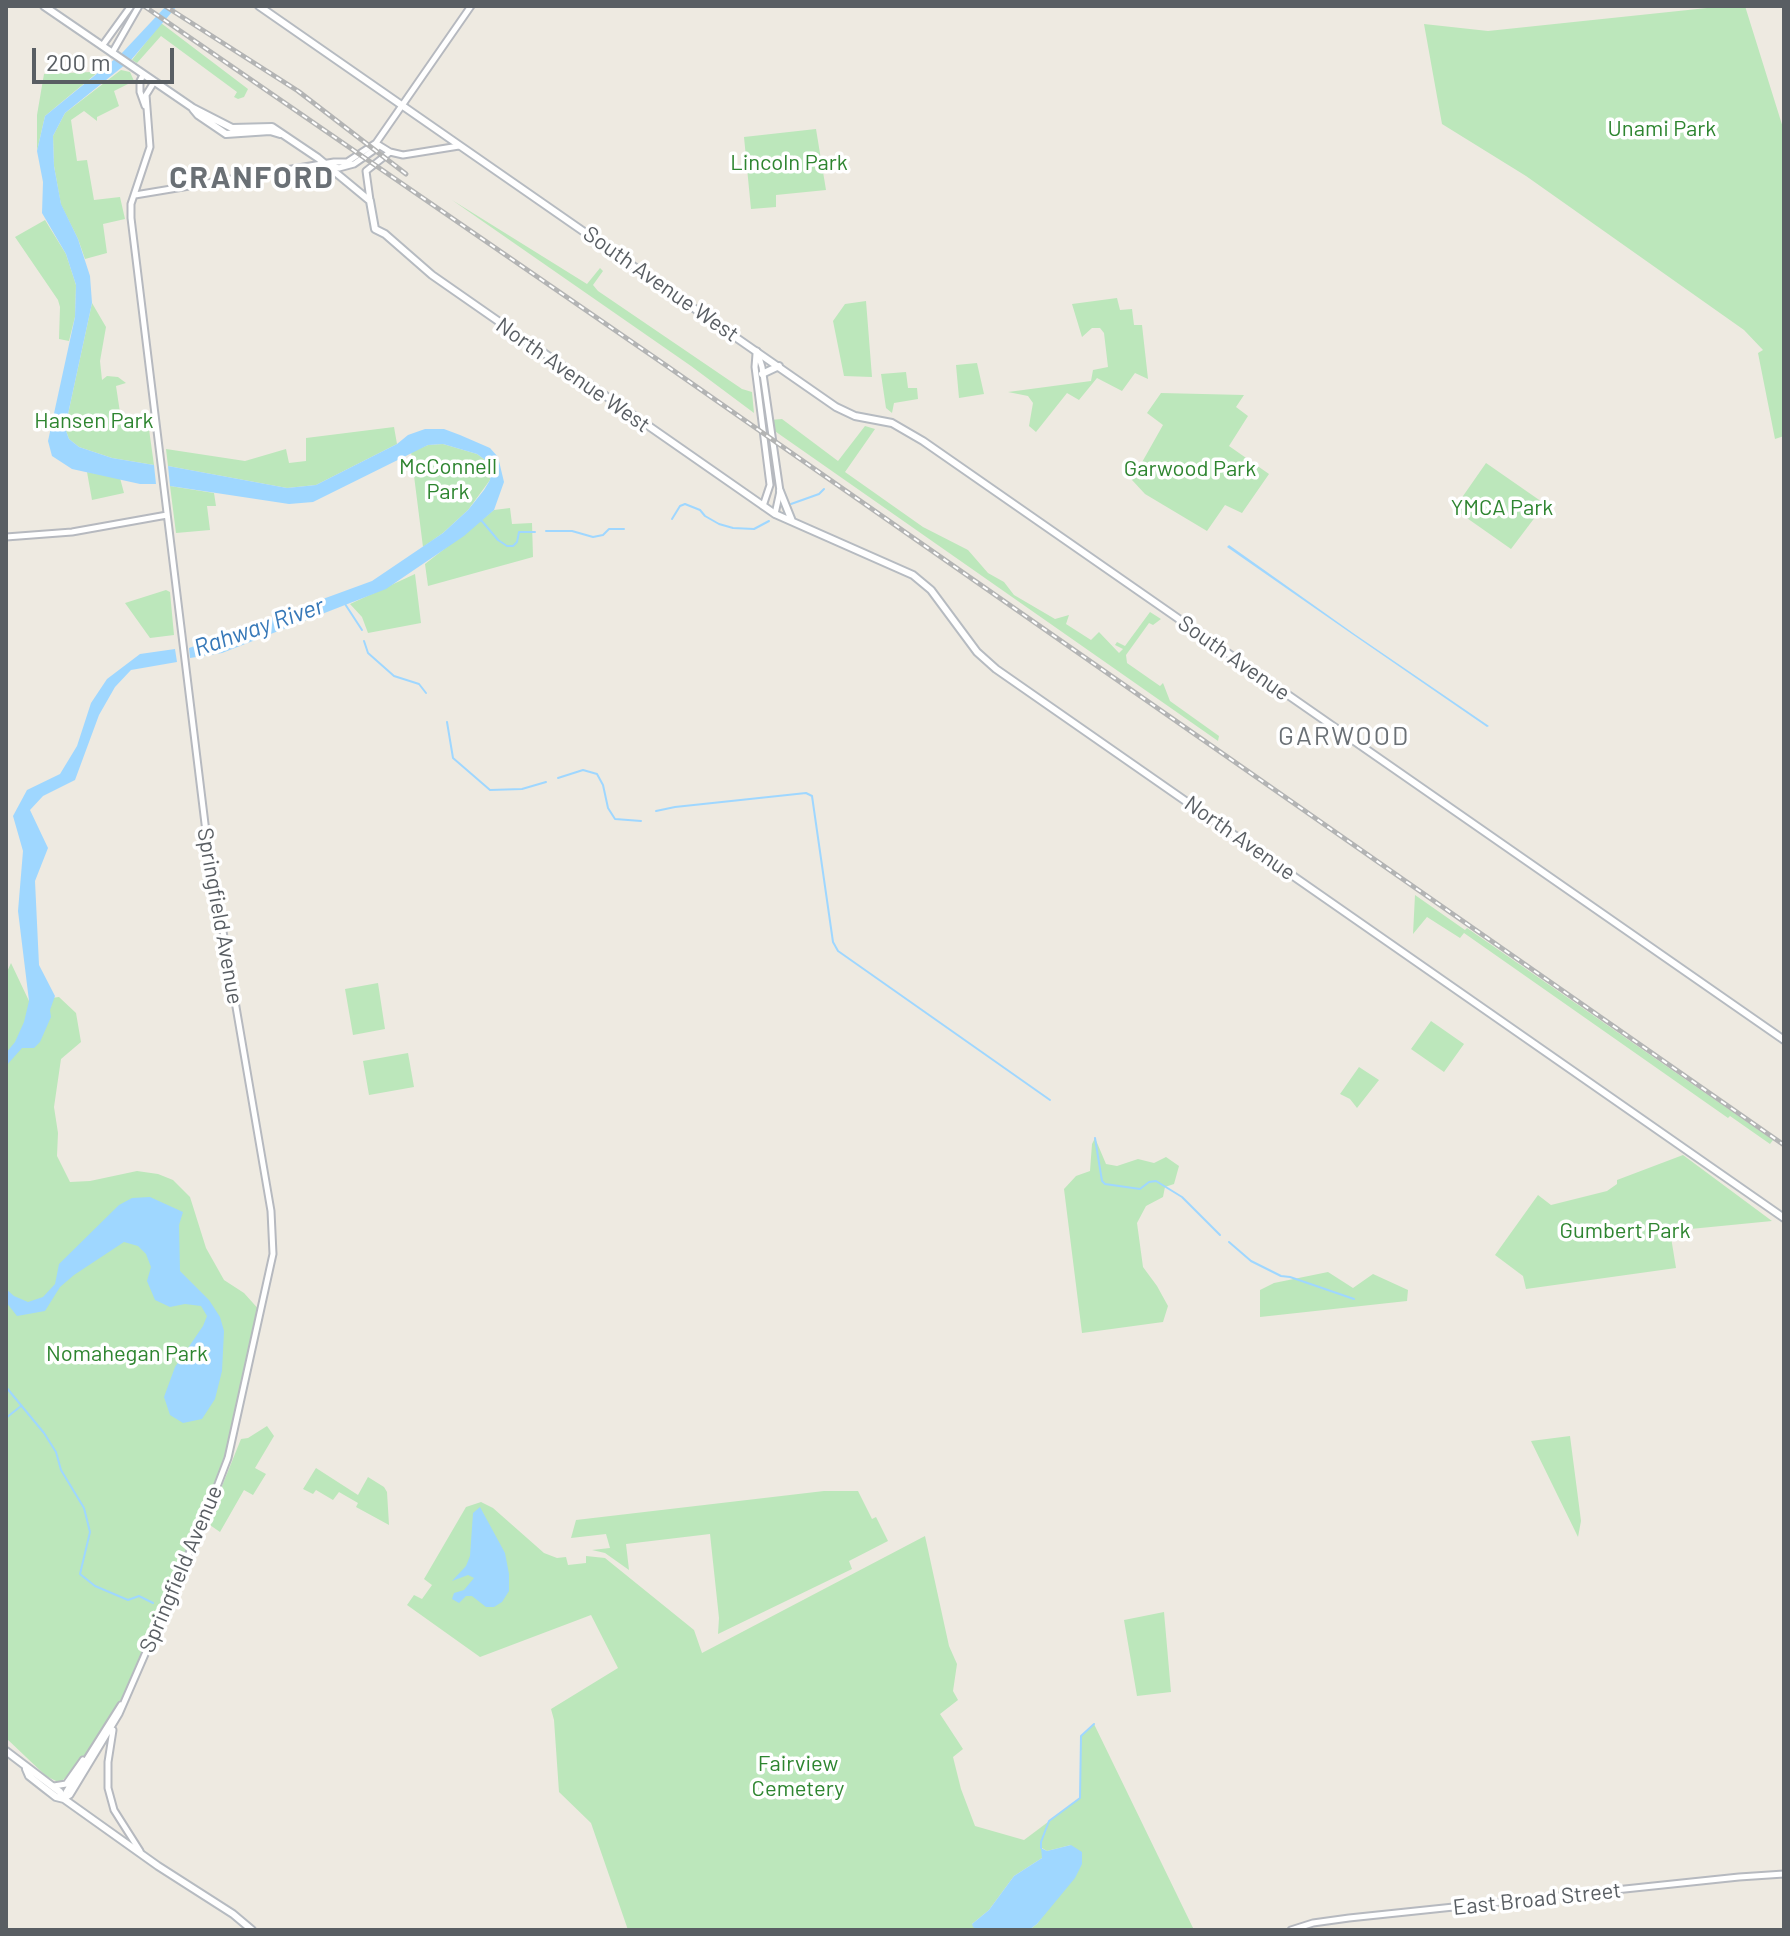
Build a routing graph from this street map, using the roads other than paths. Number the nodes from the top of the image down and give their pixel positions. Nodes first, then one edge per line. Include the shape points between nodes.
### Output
1 (44, 6) edge
2 (131, 6) edge
3 (139, 6) edge
4 (259, 6) edge
5 (471, 6) edge
6 (102, 46) junction
7 (114, 54) junction
8 (143, 75) junction
9 (154, 82) junction
10 (146, 107) junction
11 (402, 107) junction
12 (376, 143) junction
13 (462, 145) junction
14 (388, 154) junction
15 (327, 165) junction
16 (135, 195) junction
17 (370, 201) junction
18 (757, 351) junction
19 (779, 366) junction
20 (762, 374) junction
21 (862, 417) joint
22 (780, 491) junction
23 (763, 506) junction
24 (775, 514) junction
25 (167, 515) junction
26 (794, 524) junction
27 (6, 537) edge
28 (1784, 1040) edge
29 (1784, 1218) edge
30 (121, 1704) junction
31 (114, 1724) junction
32 (91, 1750) junction
33 (6, 1751) edge
34 (26, 1769) junction
35 (52, 1786) junction
36 (64, 1799) junction
37 (143, 1855) junction
38 (1784, 1874) edge
39 (252, 1930) edge
40 (1291, 1930) edge

1 - 6 main road
2 - 6 street
3 - 7 street
4 - 11 main road, South Avenue West
5 - 11 street
6 - 7 main road
7 - 8 main road
8 - 9 main road
8 - 10 street, Springfield Avenue via 140,92
9 - 10 street, Springfield Avenue
9 - 15 main road via 227,127 272,127
10 - 16 street, Springfield Avenue via 150,147
11 - 12 street
11 - 13 main road, South Avenue West
12 - 14 street
12 - 15 street via 350,161
13 - 14 street
13 - 18 main road, South Avenue West
14 - 17 street via 366,171
15 - 16 street
15 - 17 main road
16 - 25 street, Springfield Avenue via 131,218
17 - 23 main road, North Avenue West via 375,229 442,283
18 - 19 main road, South Avenue West
18 - 20 street
18 - 23 street via 770,485
19 - 20 main road
19 - 21 main road, South Avenue West via 836,407
20 - 22 street
21 - 28 main road, South Avenue via 892,423 914,435
22 - 24 street
22 - 26 main road
23 - 24 main road, North Avenue West
24 - 26 main road, North Avenue
25 - 27 street
25 - 30 street, Springfield Avenue via 206,837 271,1211 273,1254 228,1458
26 - 29 main road, North Avenue via 913,575 996,669
30 - 31 street, Springfield Avenue
30 - 32 street, Springfield Avenue
31 - 36 street, Springfield Avenue
31 - 37 street via 108,1788 114,1810
32 - 35 street via 66,1784
32 - 36 street, Springfield Avenue
33 - 34 main road
34 - 35 main road
34 - 36 main road
35 - 36 main road
36 - 37 main road
37 - 39 main road
38 - 40 street, East Broad Street via 1349,1918

